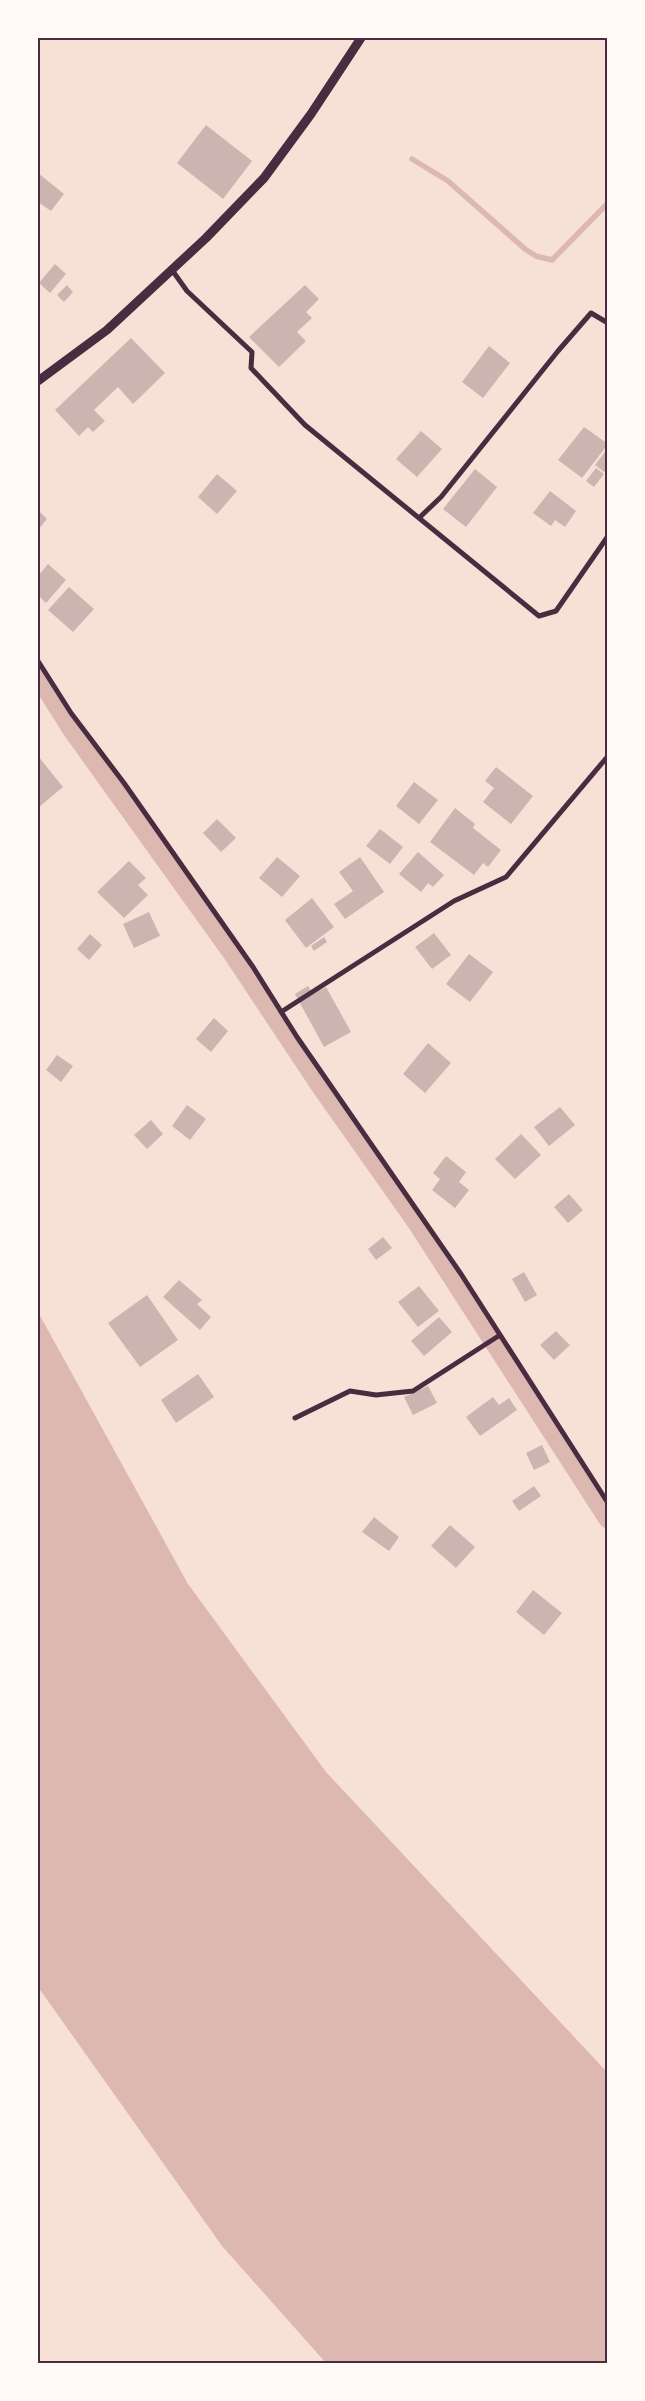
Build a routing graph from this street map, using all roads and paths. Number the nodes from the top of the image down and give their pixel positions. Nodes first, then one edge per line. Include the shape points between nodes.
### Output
1 (361, 38) edge
2 (172, 270) junction
3 (608, 323) edge
4 (38, 382) edge
5 (419, 518) junction
6 (608, 536) edge
7 (38, 661) edge
8 (608, 756) edge
9 (281, 1012) junction
10 (500, 1335) junction
11 (295, 1418) dead end
12 (605, 1494) edge
13 (608, 1502) edge

1 - 2 street via 264,178
2 - 4 street via 107,330
2 - 5 street via 187,291 252,352 251,368 304,425
3 - 5 street via 591,313 441,497
5 - 6 street via 540,616 556,611
7 - 9 street via 253,967
8 - 9 street via 506,877 454,901
9 - 10 street
10 - 11 street via 413,1391 376,1395 350,1391
10 - 12 street
12 - 13 street

